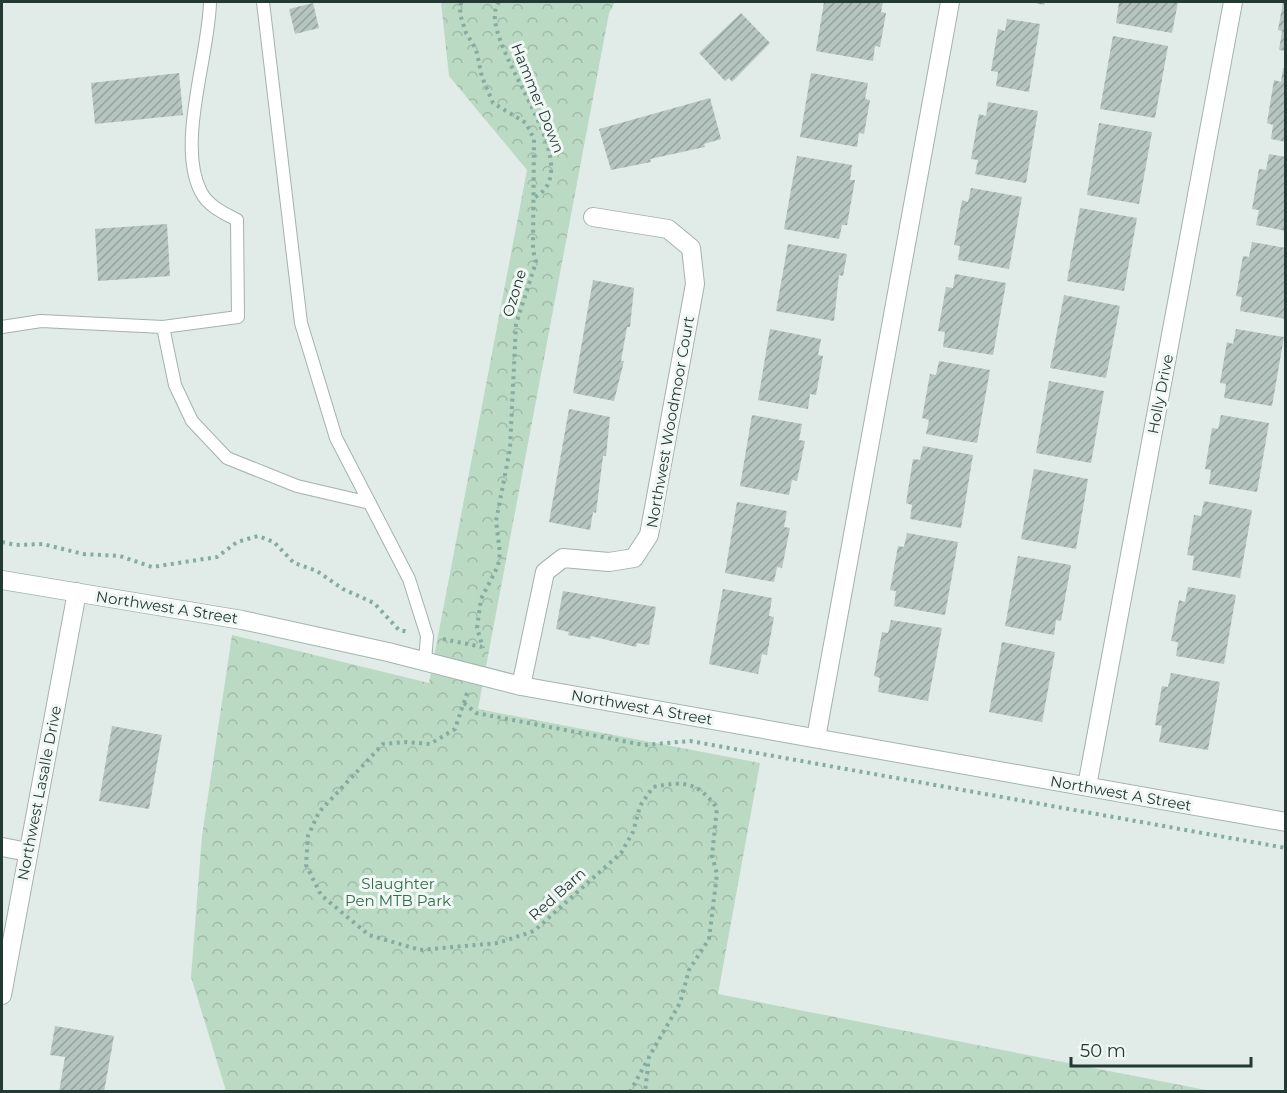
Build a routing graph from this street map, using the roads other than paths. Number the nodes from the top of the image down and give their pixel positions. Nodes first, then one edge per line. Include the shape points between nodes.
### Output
1 (210, 2) edge
2 (262, 2) edge
3 (950, 2) edge
4 (1233, 2) edge
5 (593, 217) dead end
6 (2, 327) edge
7 (164, 327) junction
8 (370, 503) junction
9 (2, 580) edge
10 (77, 592) junction
11 (424, 661) junction
12 (520, 686) junction
13 (816, 738) junction
14 (1087, 786) junction
15 (1286, 822) edge
16 (2, 847) edge
17 (28, 852) junction
18 (2, 994) edge

1 - 7 lane via 210,29 193,124 192,160 201,193 217,210 237,220 238,317
2 - 8 lane via 301,323 336,438
3 - 13 street
4 - 14 street, Holly Drive
5 - 12 street, Northwest Woodmoor Court via 668,229 691,248 695,284 649,535 634,558 609,562 563,558 545,572
6 - 7 lane via 41,321
7 - 8 lane via 175,385 192,421 227,458 297,486
8 - 11 lane via 409,579 427,636
9 - 10 street, Northwest A Street
10 - 11 street, Northwest A Street via 242,620
10 - 17 street, Northwest Lasalle Drive
11 - 12 street, Northwest A Street
12 - 13 street, Northwest A Street
13 - 14 street, Northwest A Street
14 - 15 street, Northwest A Street
16 - 17 street
17 - 18 street, Northwest Lasalle Drive

